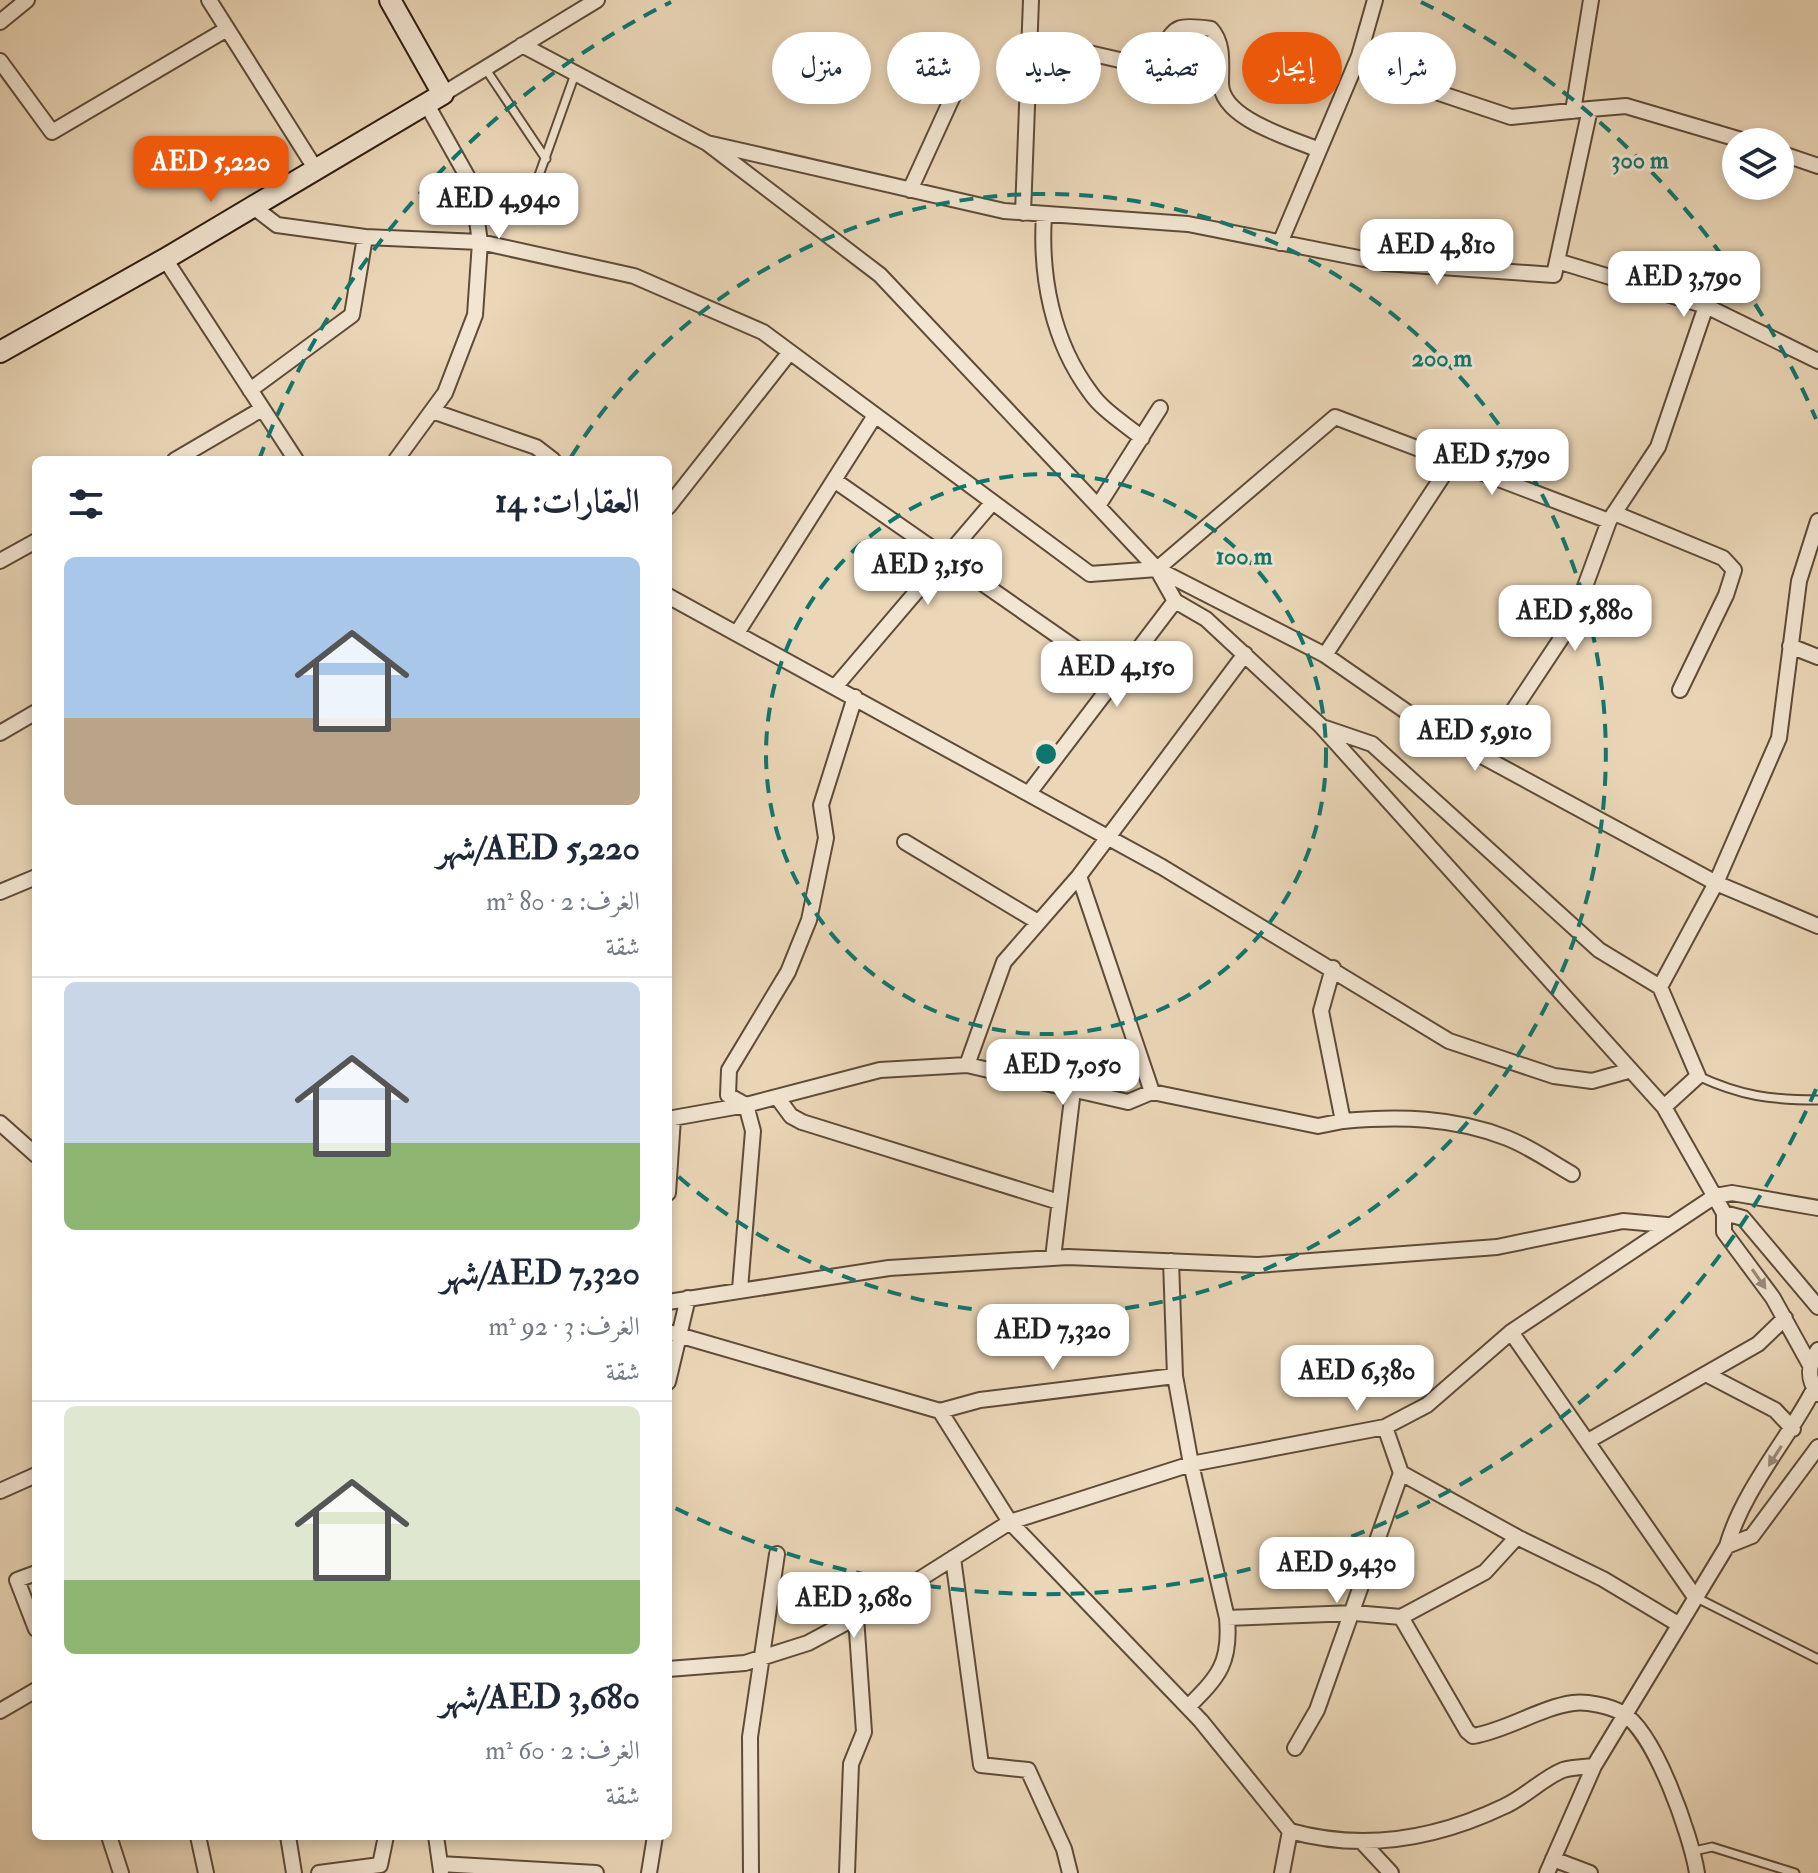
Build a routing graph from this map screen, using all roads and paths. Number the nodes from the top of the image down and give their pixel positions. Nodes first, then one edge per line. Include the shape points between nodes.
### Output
1 (27, 0) edge
2 (209, 0) edge
3 (390, 0) edge
4 (597, 0) edge
5 (1031, 0) edge
6 (1375, 0) edge
7 (1591, 0) edge
8 (0, 22) edge
9 (227, 29) junction
10 (1029, 32) edge
11 (522, 45) junction
12 (1101, 56) edge
13 (0, 61) edge
14 (1355, 65) junction
15 (485, 68) junction
16 (575, 74) junction
17 (434, 98) junction
18 (949, 104) edge
19 (1026, 104) edge
20 (1590, 109) junction
21 (1573, 111) junction
22 (1722, 134) edge
23 (707, 143) junction
24 (1319, 150) junction
25 (1794, 158) edge
26 (546, 159) junction
27 (1818, 166) edge
28 (315, 168) junction
29 (910, 190) junction
30 (251, 205) junction
31 (1023, 213) junction
32 (1044, 215) junction
33 (477, 221) junction
34 (365, 237) junction
35 (480, 242) junction
36 (1280, 243) junction
37 (165, 259) junction
38 (1557, 261) junction
39 (1706, 306) junction
40 (0, 352) edge
41 (790, 352) junction
42 (1818, 361) edge
43 (250, 390) junction
44 (1160, 408) dead end
45 (262, 409) junction
46 (432, 411) junction
47 (874, 417) junction
48 (1142, 438) junction
49 (529, 445) junction
50 (182, 456) edge
51 (293, 456) edge
52 (399, 456) edge
53 (522, 456) edge
54 (547, 456) edge
55 (1452, 462) junction
56 (834, 480) junction
57 (672, 502) edge
58 (992, 503) junction
59 (1098, 506) junction
60 (1611, 517) junction
61 (1817, 527) edge
62 (32, 543) edge
63 (946, 558) junction
64 (0, 561) edge
65 (1157, 569) junction
66 (672, 598) edge
67 (1175, 601) junction
68 (737, 633) junction
69 (1790, 646) junction
70 (1245, 654) junction
71 (1325, 655) junction
72 (1818, 657) edge
73 (1117, 677) junction
74 (835, 687) junction
75 (1680, 690) dead end
76 (855, 697) junction
77 (32, 714) edge
78 (1321, 726) junction
79 (0, 733) edge
80 (1483, 756) junction
81 (1029, 793) junction
82 (1107, 836) junction
83 (905, 842) dead end
84 (1079, 876) junction
85 (32, 879) edge
86 (1716, 883) junction
87 (0, 892) edge
88 (1038, 922) junction
89 (1818, 926) edge
90 (1333, 968) junction
91 (1660, 987) junction
92 (967, 1065) junction
93 (1628, 1071) junction
94 (1698, 1076) junction
95 (1073, 1090) junction
96 (1152, 1092) junction
97 (777, 1097) junction
98 (1818, 1100) edge
99 (746, 1105) junction
100 (1664, 1107) junction
101 (1343, 1121) junction
102 (0, 1123) edge
103 (672, 1133) edge
104 (32, 1151) edge
105 (1572, 1174) dead end
106 (1715, 1196) junction
107 (1059, 1202) junction
108 (1818, 1208) edge
109 (1724, 1213) junction
110 (1667, 1225) junction
111 (1053, 1258) junction
112 (1171, 1261) junction
113 (740, 1289) junction
114 (688, 1298) junction
115 (672, 1301) edge
116 (1818, 1307) edge
117 (1785, 1318) junction
118 (1511, 1332) junction
119 (674, 1334) edge
120 (1818, 1350) edge
121 (1810, 1365) junction
122 (1706, 1374) junction
123 (1175, 1376) junction
124 (1816, 1392) edge
125 (940, 1411) junction
126 (1385, 1427) junction
127 (1793, 1429) junction
128 (1588, 1441) junction
129 (1818, 1447) edge
130 (1191, 1464) junction
131 (1401, 1473) junction
132 (32, 1477) edge
133 (0, 1491) edge
134 (1010, 1522) junction
135 (1517, 1537) junction
136 (1727, 1546) junction
137 (777, 1554) dead end
138 (953, 1558) junction
139 (32, 1574) edge
140 (1695, 1597) junction
141 (1354, 1613) junction
142 (856, 1617) junction
143 (1401, 1617) junction
144 (1227, 1618) junction
145 (32, 1619) edge
146 (1678, 1624) junction
147 (763, 1657) junction
148 (1818, 1659) edge
149 (672, 1669) edge
150 (32, 1692) edge
151 (1188, 1707) junction
152 (0, 1711) edge
153 (1623, 1713) junction
154 (1295, 1748) dead end
155 (1594, 1766) junction
156 (1290, 1831) junction
157 (110, 1840) edge
158 (199, 1840) edge
159 (289, 1840) edge
160 (385, 1840) edge
161 (437, 1840) edge
162 (654, 1840) edge
163 (1364, 1844) junction
164 (1694, 1851) junction
165 (1550, 1866) edge
166 (441, 1868) edge
167 (121, 1873) edge
168 (206, 1873) edge
169 (294, 1873) edge
170 (319, 1873) edge
171 (326, 1873) edge
172 (596, 1873) edge
173 (649, 1873) edge
174 (751, 1873) edge
175 (847, 1873) edge
176 (1070, 1873) edge
177 (1282, 1873) edge
178 (1391, 1873) edge
179 (1590, 1873) edge
180 (1697, 1873) edge
181 (1795, 1873) edge

1 - 8 street
2 - 9 street
3 - 17 main road
4 - 11 street
5 - 10 street
6 - 14 street
7 - 21 street
9 - 13 street via 52,132
9 - 28 street
11 - 15 street
11 - 16 street
12 - 24 street via 1137,64 1155,58 1176,27 1211,29 1220,46 1225,100 1251,121
14 - 21 street via 1511,117
14 - 24 street
15 - 17 street
15 - 26 lane
16 - 23 street
16 - 26 lane
17 - 28 main road
17 - 33 street via 472,185
18 - 29 street
19 - 31 street
20 - 21 street
20 - 22 street via 1626,106
20 - 38 street
23 - 29 street
23 - 59 street via 880,275
24 - 36 street
25 - 27 street
26 - 33 lane via 538,178 519,196
28 - 30 main road
29 - 31 street
30 - 34 street via 277,225
30 - 37 main road
31 - 32 street
32 - 36 street via 1188,224
32 - 48 street via 1041,261 1047,297 1066,347 1090,393
33 - 35 street
34 - 35 street
34 - 43 street via 352,315
35 - 41 street via 634,276 763,332
35 - 46 street via 475,315 445,393
36 - 38 street via 1384,263 1460,270 1554,275
37 - 40 main road
37 - 43 street
38 - 39 street
39 - 42 street
39 - 60 street via 1658,447
41 - 47 street
41 - 57 street
43 - 45 street
44 - 48 street
45 - 50 street
45 - 51 street
46 - 49 street
46 - 52 street
47 - 56 street
47 - 58 street
48 - 59 street
49 - 53 street
49 - 54 street
55 - 60 street
55 - 65 street via 1335,417
55 - 71 street
56 - 63 street
56 - 68 street
58 - 63 street
58 - 65 street via 1090,574
59 - 65 street
60 - 75 street via 1723,558 1734,570
60 - 80 street via 1572,622
61 - 69 street via 1799,581
62 - 64 street
63 - 73 street
63 - 74 street
65 - 67 street
65 - 71 street
66 - 68 street
67 - 70 street via 1206,619
67 - 73 street
68 - 74 street
69 - 72 street
69 - 86 street via 1779,738
70 - 78 street
70 - 82 street
71 - 80 street via 1430,728
73 - 81 street
74 - 76 street
76 - 81 street
76 - 99 street via 821,805 826,838 809,920 788,972 729,1070 728,1095
77 - 79 street
78 - 91 street via 1372,744 1599,950
78 - 93 street
80 - 86 street
81 - 82 street
82 - 84 street
82 - 90 street
83 - 88 street
84 - 88 street
84 - 96 street
85 - 87 street
86 - 89 street
86 - 91 street
88 - 92 street via 1004,962
90 - 93 street via 1449,1041 1489,1056 1554,1076 1592,1081
90 - 101 street via 1321,1011
91 - 94 street
92 - 95 street
92 - 97 street via 880,1070
93 - 100 street
94 - 98 lane via 1736,1094
94 - 100 street
95 - 96 street via 1128,1102
95 - 107 street
96 - 101 street via 1318,1126
97 - 99 street
97 - 107 street via 802,1122
99 - 103 street via 673,1118
99 - 113 street via 753,1131
100 - 106 street
101 - 105 street via 1441,1120 1508,1138
102 - 104 street
106 - 108 street via 1732,1193
106 - 109 street
106 - 110 street
107 - 111 street
109 - 116 street via 1743,1218
109 -> 117 street via 1724,1232
110 - 112 street via 1623,1221 1497,1247 1258,1265
110 - 118 street
111 - 112 street
111 - 113 street via 889,1268
112 - 123 street
113 - 114 street
114 - 115 street
114 - 119 street
117 - 121 street
117 - 122 street via 1758,1344
118 - 126 street via 1427,1405
118 - 128 street
119 - 125 street
120 - 121 street
121 - 124 street
122 - 127 street via 1775,1410
122 - 128 street
123 - 125 street via 980,1400
123 - 130 street
124 - 127 street
125 - 134 street
126 - 130 street
126 - 131 street
127 -> 136 street via 1734,1521
128 - 140 street
129 - 136 street via 1752,1536
130 - 134 street
130 - 144 street
131 - 135 street
131 - 141 street
132 - 133 street
134 - 138 street
134 - 151 street
135 - 143 street via 1485,1572
135 - 146 street
136 - 140 street
137 - 147 street
138 - 142 street
138 - 176 street via 981,1765 1028,1770
139 - 145 street via 17,1580
140 - 146 street
140 - 148 lane
141 - 143 street
141 - 144 street
141 - 154 street via 1317,1710
142 - 147 street via 808,1643
142 - 175 street via 864,1732 851,1764
143 - 153 street via 1473,1736 1574,1703
144 - 151 street via 1225,1663
146 - 153 street
147 - 149 street
147 - 174 street via 750,1737
150 - 152 street
151 - 156 street
153 - 155 street
153 - 164 street via 1670,1784
155 - 163 street via 1562,1771 1507,1805 1428,1835
155 - 165 street
156 - 163 street
156 - 177 street
157 - 167 street
158 - 168 street
159 - 169 street
160 - 171 street via 380,1865
161 - 166 street
162 - 173 street
163 - 178 street
164 - 180 street
164 - 181 lane via 1712,1847
165 - 179 street
166 - 172 street
170 - 171 street

